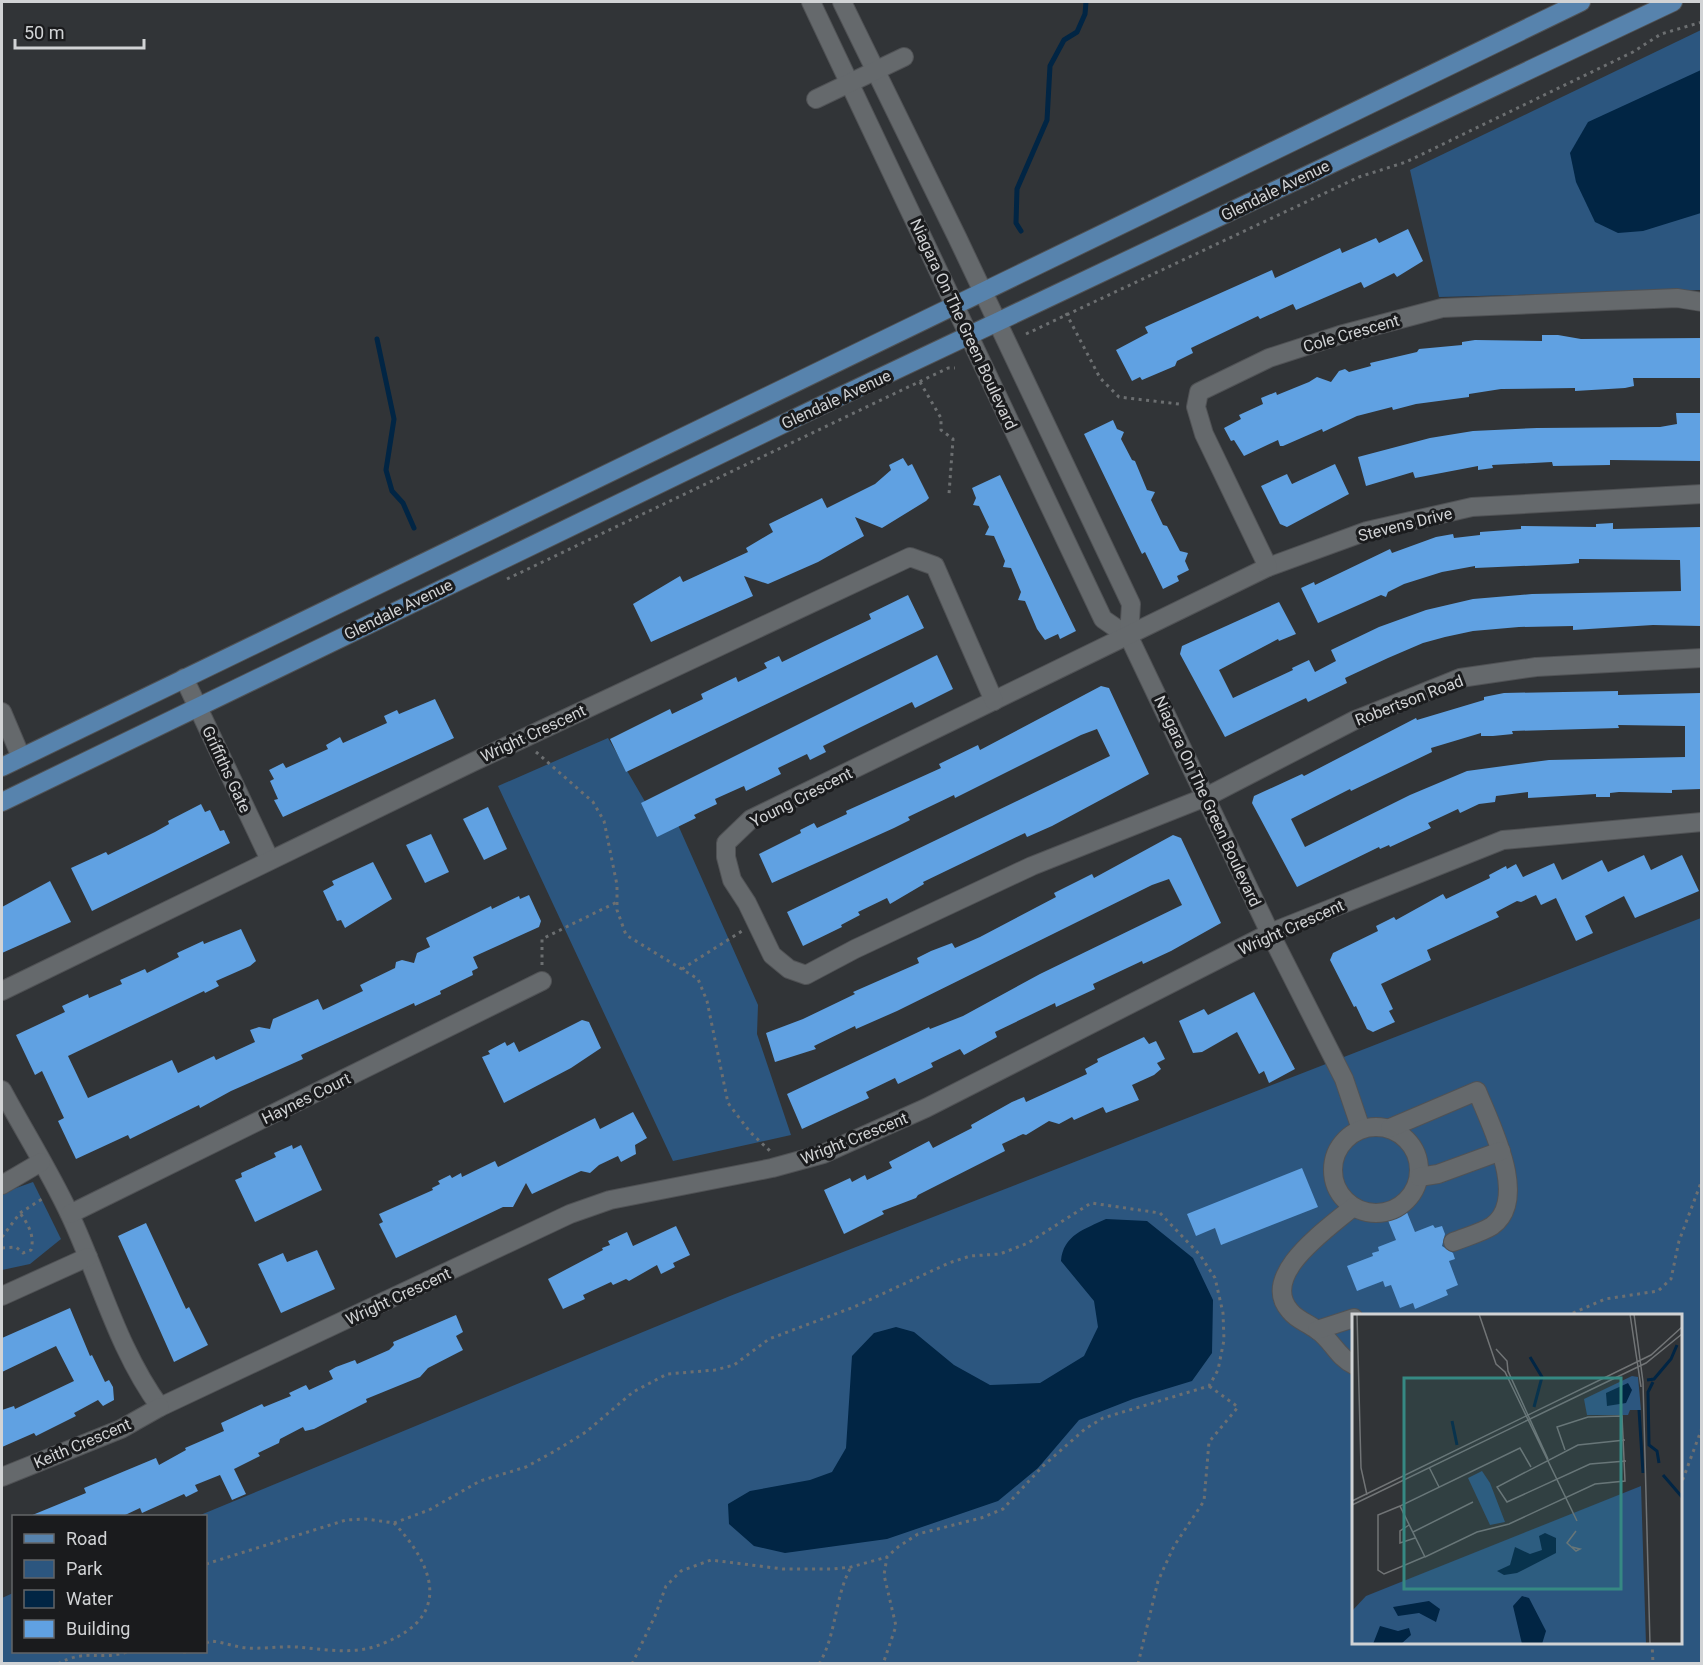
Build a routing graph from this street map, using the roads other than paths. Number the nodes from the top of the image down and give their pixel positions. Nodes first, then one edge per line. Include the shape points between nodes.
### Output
1 (812, 2) edge
2 (842, 2) edge
3 (1581, 2) edge
4 (1673, 2) edge
5 (904, 57) dead end
6 (876, 71) junction
7 (850, 83) junction
8 (816, 99) dead end
9 (982, 291) junction
10 (1701, 302) edge
11 (955, 304) junction
12 (996, 323) junction
13 (970, 336) junction
14 (1701, 494) edge
15 (1268, 567) junction
16 (1129, 637) junction
17 (1701, 658) edge
18 (184, 678) junction
19 (994, 701) junction
20 (197, 706) junction
21 (2, 712) edge
22 (21, 757) junction
23 (2, 767) edge
24 (1206, 797) junction
25 (2, 802) edge
26 (1701, 822) edge
27 (270, 860) junction
28 (1270, 933) junction
29 (543, 981) road end
30 (2, 991) edge
31 (2, 1090) edge
32 (1390, 1128) junction
33 (1361, 1129) junction
34 (1501, 1151) junction
35 (41, 1162) junction
36 (1419, 1177) junction
37 (2, 1185) edge
38 (1353, 1206) junction
39 (70, 1214) junction
40 (1452, 1242) dead end
41 (88, 1257) junction
42 (2, 1296) edge
43 (1352, 1318) edge
44 (1317, 1330) junction
45 (1352, 1364) edge
46 (160, 1407) junction
47 (2, 1477) edge

1 - 7 street, Niagara On The Green Boulevard
2 - 6 street, Niagara On The Green Boulevard
3 - 9 main road, Glendale Avenue
4 - 12 main road, Glendale Avenue
5 - 6 street
6 - 7 street
6 - 9 street, Niagara On The Green Boulevard
7 - 8 street
7 - 11 street, Niagara On The Green Boulevard
9 - 11 main road, Glendale Avenue
9 - 12 street, Niagara On The Green Boulevard
10 - 15 street, Cole Crescent via 1677,298 1442,308 1269,358 1199,392 1196,407 1204,434
11 - 13 street, Niagara On The Green Boulevard
11 - 18 main road, Glendale Avenue
12 - 13 main road, Glendale Avenue
12 - 16 street, Niagara On The Green Boulevard via 1131,604
13 - 16 street, Niagara On The Green Boulevard via 1103,619
13 - 20 main road, Glendale Avenue
14 - 15 street, Stevens Drive via 1472,507 1368,531
15 - 16 street, Stevens Drive
16 - 19 street, Young Crescent
16 - 24 street, Niagara On The Green Boulevard
17 - 24 street, Robertson Road via 1536,667 1460,678 1355,720
18 - 20 street, Griffiths Gate
18 - 22 main road, Glendale Avenue
19 - 24 street, Young Crescent via 751,819 726,843 732,880 772,955 789,969 806,975 1032,866
19 - 27 street, Wright Crescent via 935,566 910,557
20 - 25 main road, Glendale Avenue
20 - 27 street, Griffiths Gate
21 - 22 street
22 - 23 main road, Glendale Avenue
24 - 28 street, Niagara On The Green Boulevard
26 - 28 street, Wright Crescent via 1503,840
27 - 30 street, Wright Crescent
28 - 33 street, Niagara On The Green Boulevard via 1344,1079
28 - 46 street, Wright Crescent via 927,1108 823,1154 610,1200 570,1214
29 - 39 street, Haynes Court
31 - 35 street
32 - 33 street
32 - 34 street via 1477,1091
32 - 36 street via 1414,1147
33 - 38 street via 1344,1141 1334,1159 1336,1187
34 - 36 street
34 - 40 street via 1507,1166 1502,1215 1491,1226
35 - 37 street
35 - 39 street
36 - 38 street via 1407,1201 1395,1209 1368,1212
38 - 44 street via 1291,1262 1282,1281 1283,1299 1289,1311
39 - 41 street
41 - 42 street
41 - 46 street via 110,1315 146,1388
43 - 44 street
44 - 45 street
46 - 47 street, Keith Crescent via 121,1429

